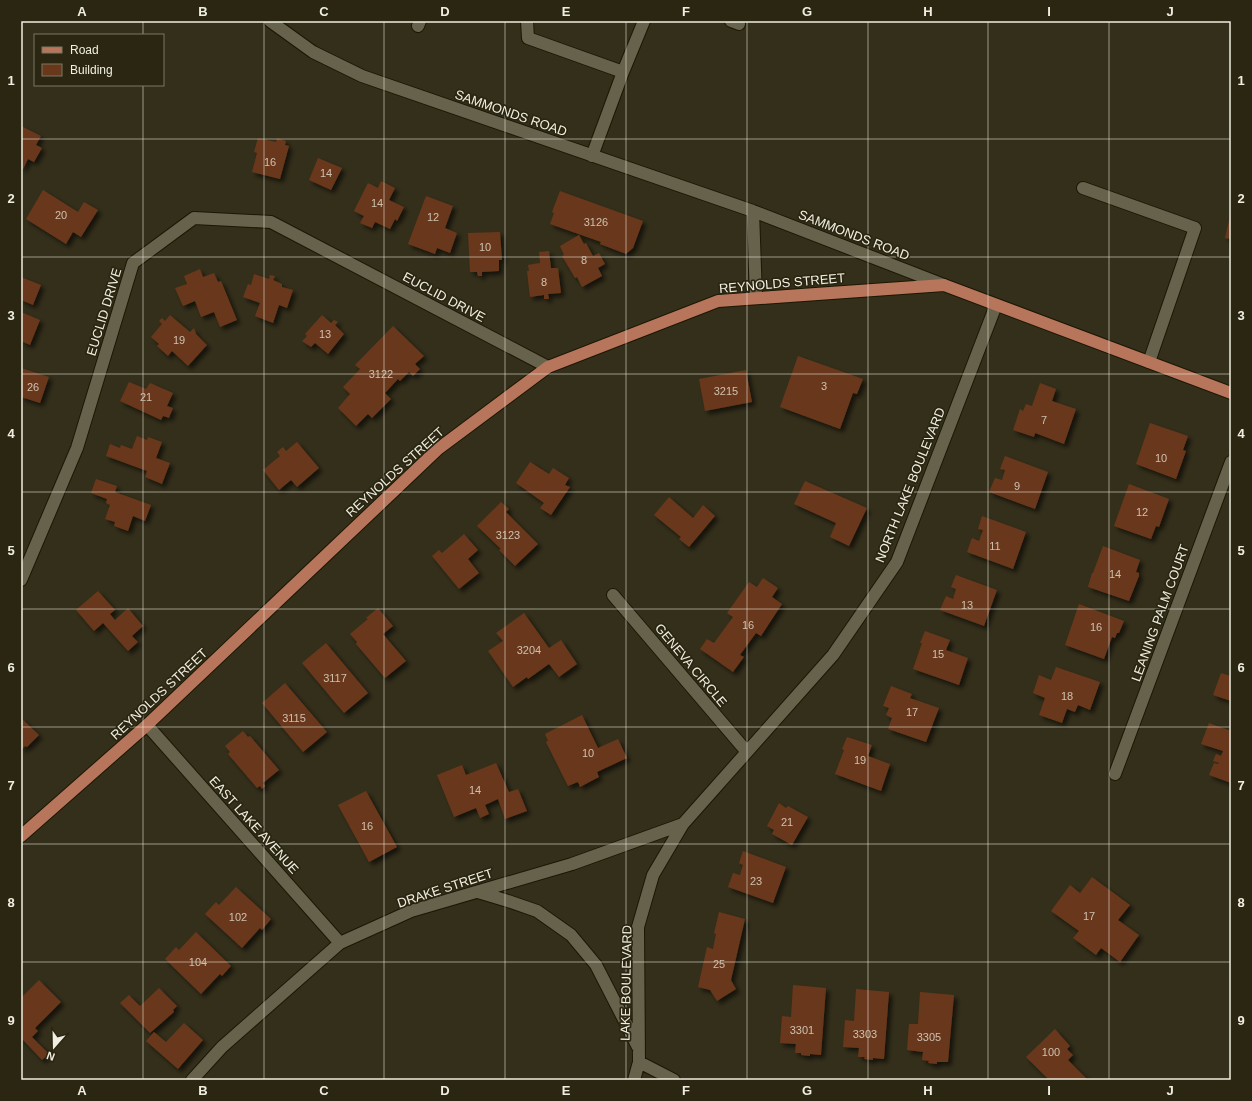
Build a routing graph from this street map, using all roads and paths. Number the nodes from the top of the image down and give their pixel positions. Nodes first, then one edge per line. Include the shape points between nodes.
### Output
1 (270, 21) edge
2 (527, 21) edge
3 (644, 21) edge
4 (623, 72) junction
5 (592, 156) junction
6 (1083, 188) dead end
7 (753, 211) junction
8 (944, 285) junction
9 (756, 298) junction
10 (996, 305) junction
11 (1149, 362) junction
12 (548, 368) junction
13 (1231, 393) edge
14 (1231, 462) edge
15 (21, 580) edge
16 (613, 595) dead end
17 (147, 725) junction
18 (747, 752) junction
19 (1115, 774) dead end
20 (683, 824) junction
21 (21, 836) edge
22 (478, 892) junction
23 (340, 943) junction
24 (639, 1050) junction
25 (639, 1062) junction
26 (192, 1080) edge
27 (634, 1080) edge
28 (674, 1080) edge

1 - 5 street, SAMMONDS ROAD via 313,52 362,76
2 - 4 street via 528,38
3 - 4 street
4 - 5 street
5 - 7 street, SAMMONDS ROAD
6 - 11 street via 1195,228
7 - 8 street, SAMMONDS ROAD
7 - 9 street
8 - 9 main road, REYNOLDS STREET
8 - 10 main road
9 - 12 main road, REYNOLDS STREET via 718,300
10 - 11 main road
10 - 18 street, NORTH LAKE BOULEVARD via 897,562 833,655
11 - 13 main road
12 - 15 street, EUCLID DRIVE via 271,222 194,218 133,263 77,448
12 - 17 main road, REYNOLDS STREET via 438,450
14 - 19 street, LEANING PALM COURT
16 - 18 street, GENEVA CIRCLE
17 - 21 main road, REYNOLDS STREET
17 - 23 street, EAST LAKE AVENUE
18 - 20 street, LAKE BOULEVARD
20 - 22 street, DRAKE STREET via 572,864
20 - 24 street, LAKE BOULEVARD via 652,875 638,927
22 - 23 street, DRAKE STREET via 411,911
22 - 24 street via 537,911 571,935 596,965
23 - 26 street, DRAKE STREET via 222,1047
24 - 25 street, LAKE BOULEVARD
25 - 27 street, LAKE BOULEVARD
25 - 28 street

